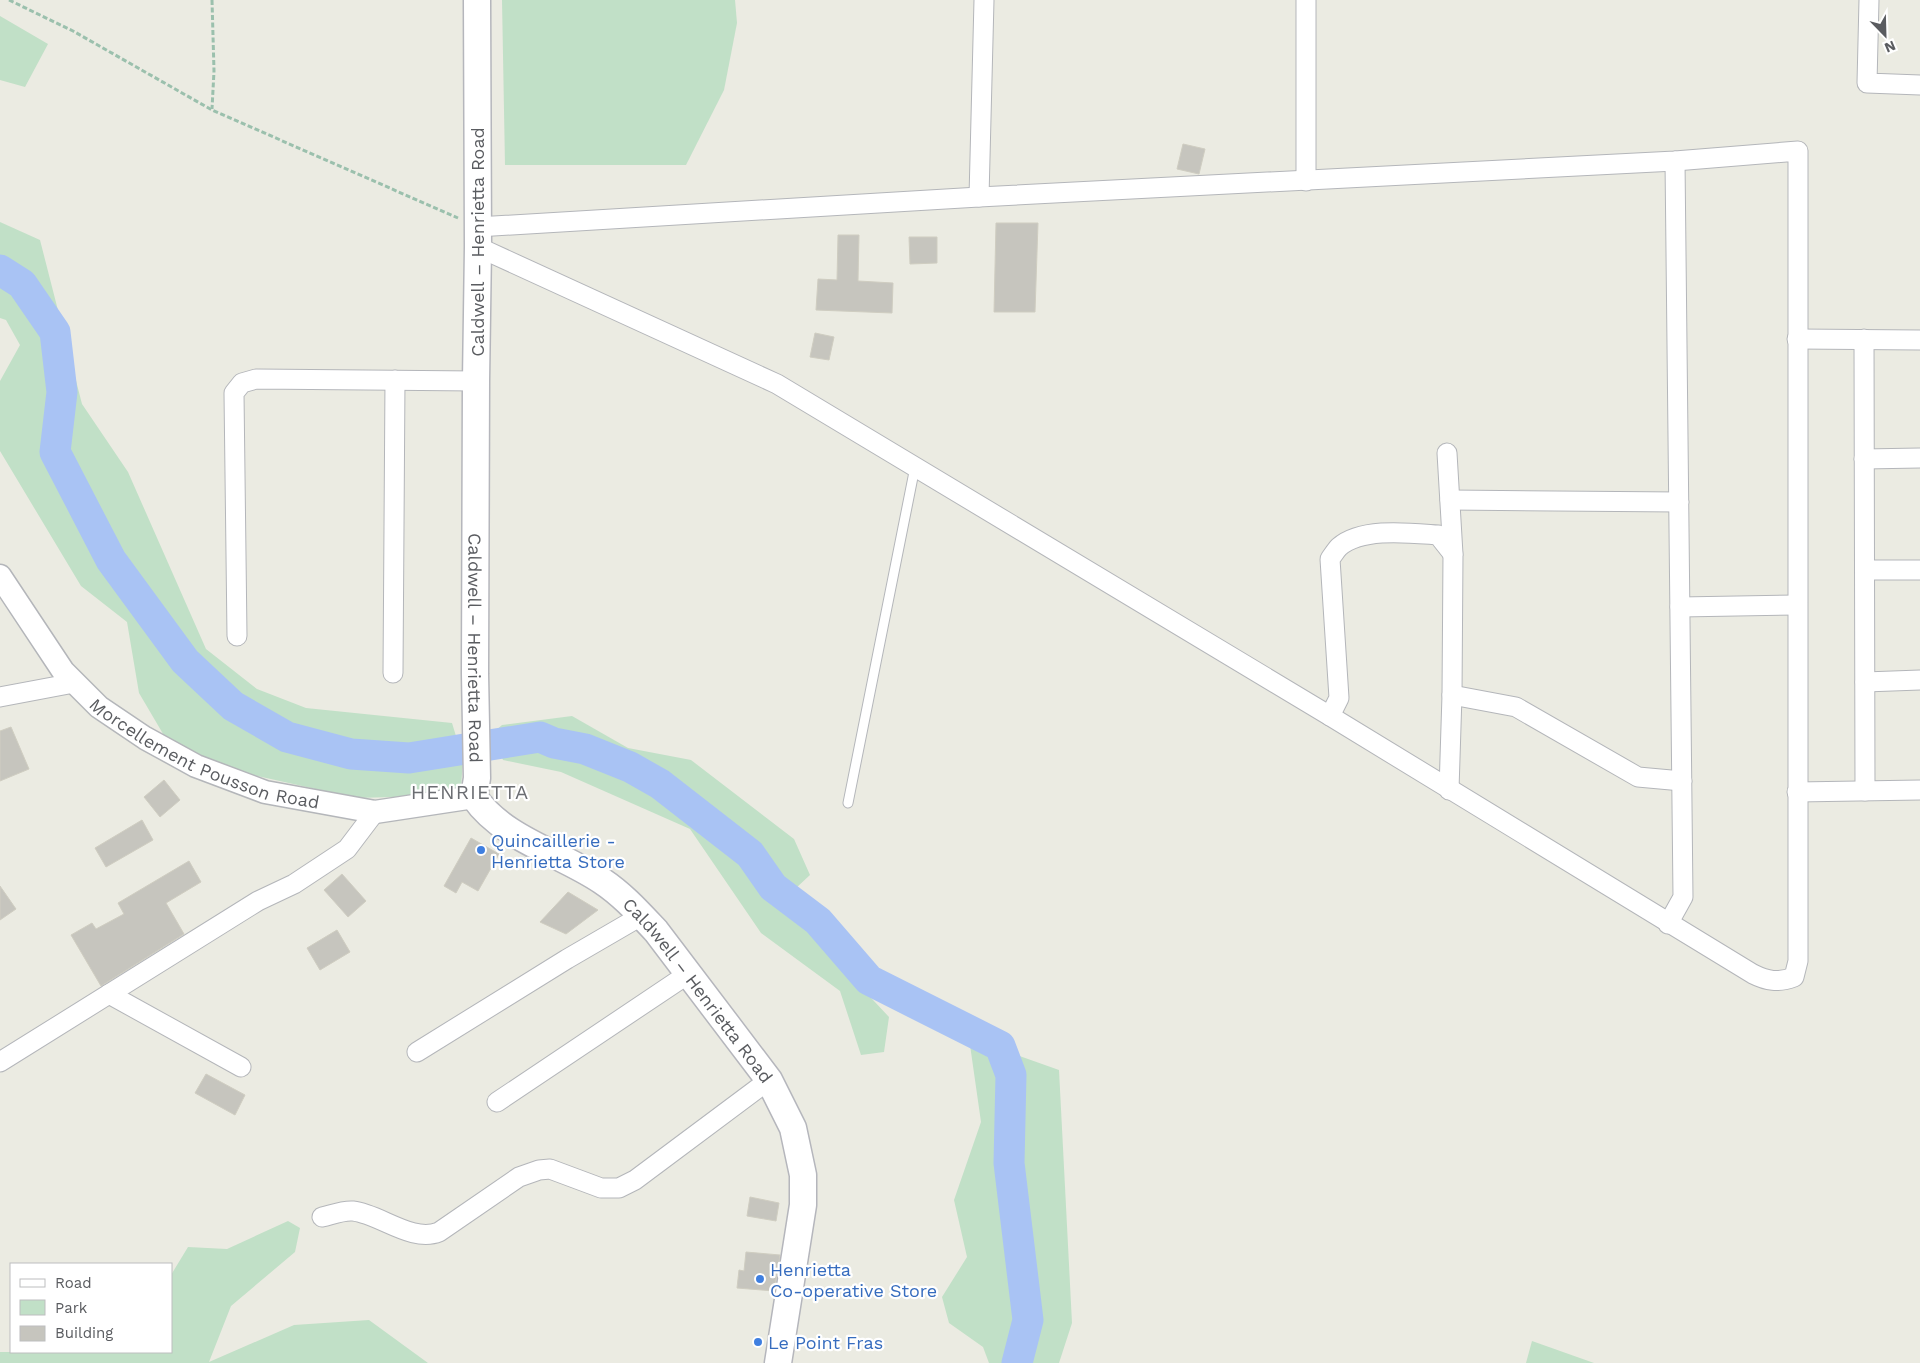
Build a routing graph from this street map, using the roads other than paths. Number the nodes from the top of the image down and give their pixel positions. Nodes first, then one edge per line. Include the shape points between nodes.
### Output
1 (477, 0) edge
2 (984, 0) edge
3 (1306, 0) edge
4 (1869, 0) edge
5 (1920, 85) edge
6 (1675, 161) junction
7 (1306, 181) junction
8 (979, 197) junction
9 (478, 237) junction
10 (1797, 339) junction
11 (1864, 339) junction
12 (1920, 340) edge
13 (395, 380) junction
14 (476, 381) junction
15 (1447, 454) dead end
16 (1920, 458) edge
17 (1864, 459) junction
18 (915, 467) junction
19 (1450, 500) junction
20 (1679, 502) junction
21 (1453, 554) junction
22 (1865, 570) junction
23 (1920, 570) edge
24 (0, 576) edge
25 (1797, 605) junction
26 (1680, 607) junction
27 (237, 636) dead end
28 (393, 673) dead end
29 (1920, 680) edge
30 (1865, 682) junction
31 (74, 683) junction
32 (1452, 695) junction
33 (0, 697) edge
34 (1330, 716) junction
35 (1682, 781) junction
36 (476, 787) junction
37 (1449, 790) junction
38 (1920, 790) edge
39 (1865, 791) junction
40 (1797, 792) junction
41 (848, 803) dead end
42 (375, 812) junction
43 (641, 916) junction
44 (1668, 924) junction
45 (688, 974) junction
46 (110, 994) junction
47 (417, 1052) dead end
48 (0, 1062) edge
49 (241, 1067) dead end
50 (769, 1080) junction
51 (497, 1102) dead end
52 (322, 1217) dead end
53 (778, 1363) edge

1 - 9 main road, Caldwell – Henrietta Road
2 - 8 street
3 - 7 street
4 - 5 street via 1867,83
6 - 7 street
6 - 10 street via 1798,151
6 - 20 street
7 - 8 street
8 - 9 street
9 - 14 main road, Caldwell – Henrietta Road
9 - 18 street via 777,384
10 - 11 street
10 - 25 street
11 - 12 street
11 - 17 street
13 - 14 street
13 - 27 street via 256,379 242,383 234,393
13 - 28 street
14 - 36 main road, Caldwell – Henrietta Road
15 - 19 street
16 - 17 street
17 - 22 street
18 - 34 street
18 - 41 lane
19 - 20 street
19 - 21 street
20 - 26 street
21 - 32 street
21 - 34 street via 1438,536 1403,532 1362,535 1340,546 1330,559 1339,698
22 - 23 street
22 - 30 street
24 - 31 street, Morcellement Pousson Road
25 - 26 street
25 - 40 street
26 - 35 street
29 - 30 street
30 - 39 street
31 - 33 street
31 - 42 street, Morcellement Pousson Road via 99,707 145,738 196,766 265,792
32 - 35 street via 1516,707 1638,777
32 - 37 street
34 - 37 street
35 - 44 street via 1683,897
36 - 42 street, Morcellement Pousson Road
36 - 43 main road, Caldwell – Henrietta Road via 483,810 509,830 602,880
37 - 44 street
38 - 39 street
39 - 40 street
40 - 44 street via 1798,961 1794,977 1782,981 1766,980
42 - 46 street via 347,849
43 - 45 main road, Caldwell – Henrietta Road
43 - 47 street
45 - 50 main road, Caldwell – Henrietta Road
45 - 51 street
46 - 48 street
46 - 49 street
50 - 52 street via 635,1180 619,1188 601,1188 550,1169 539,1170 519,1177 431,1236 351,1210
50 - 53 main road, Caldwell – Henrietta Road via 793,1128 803,1175 803,1206

